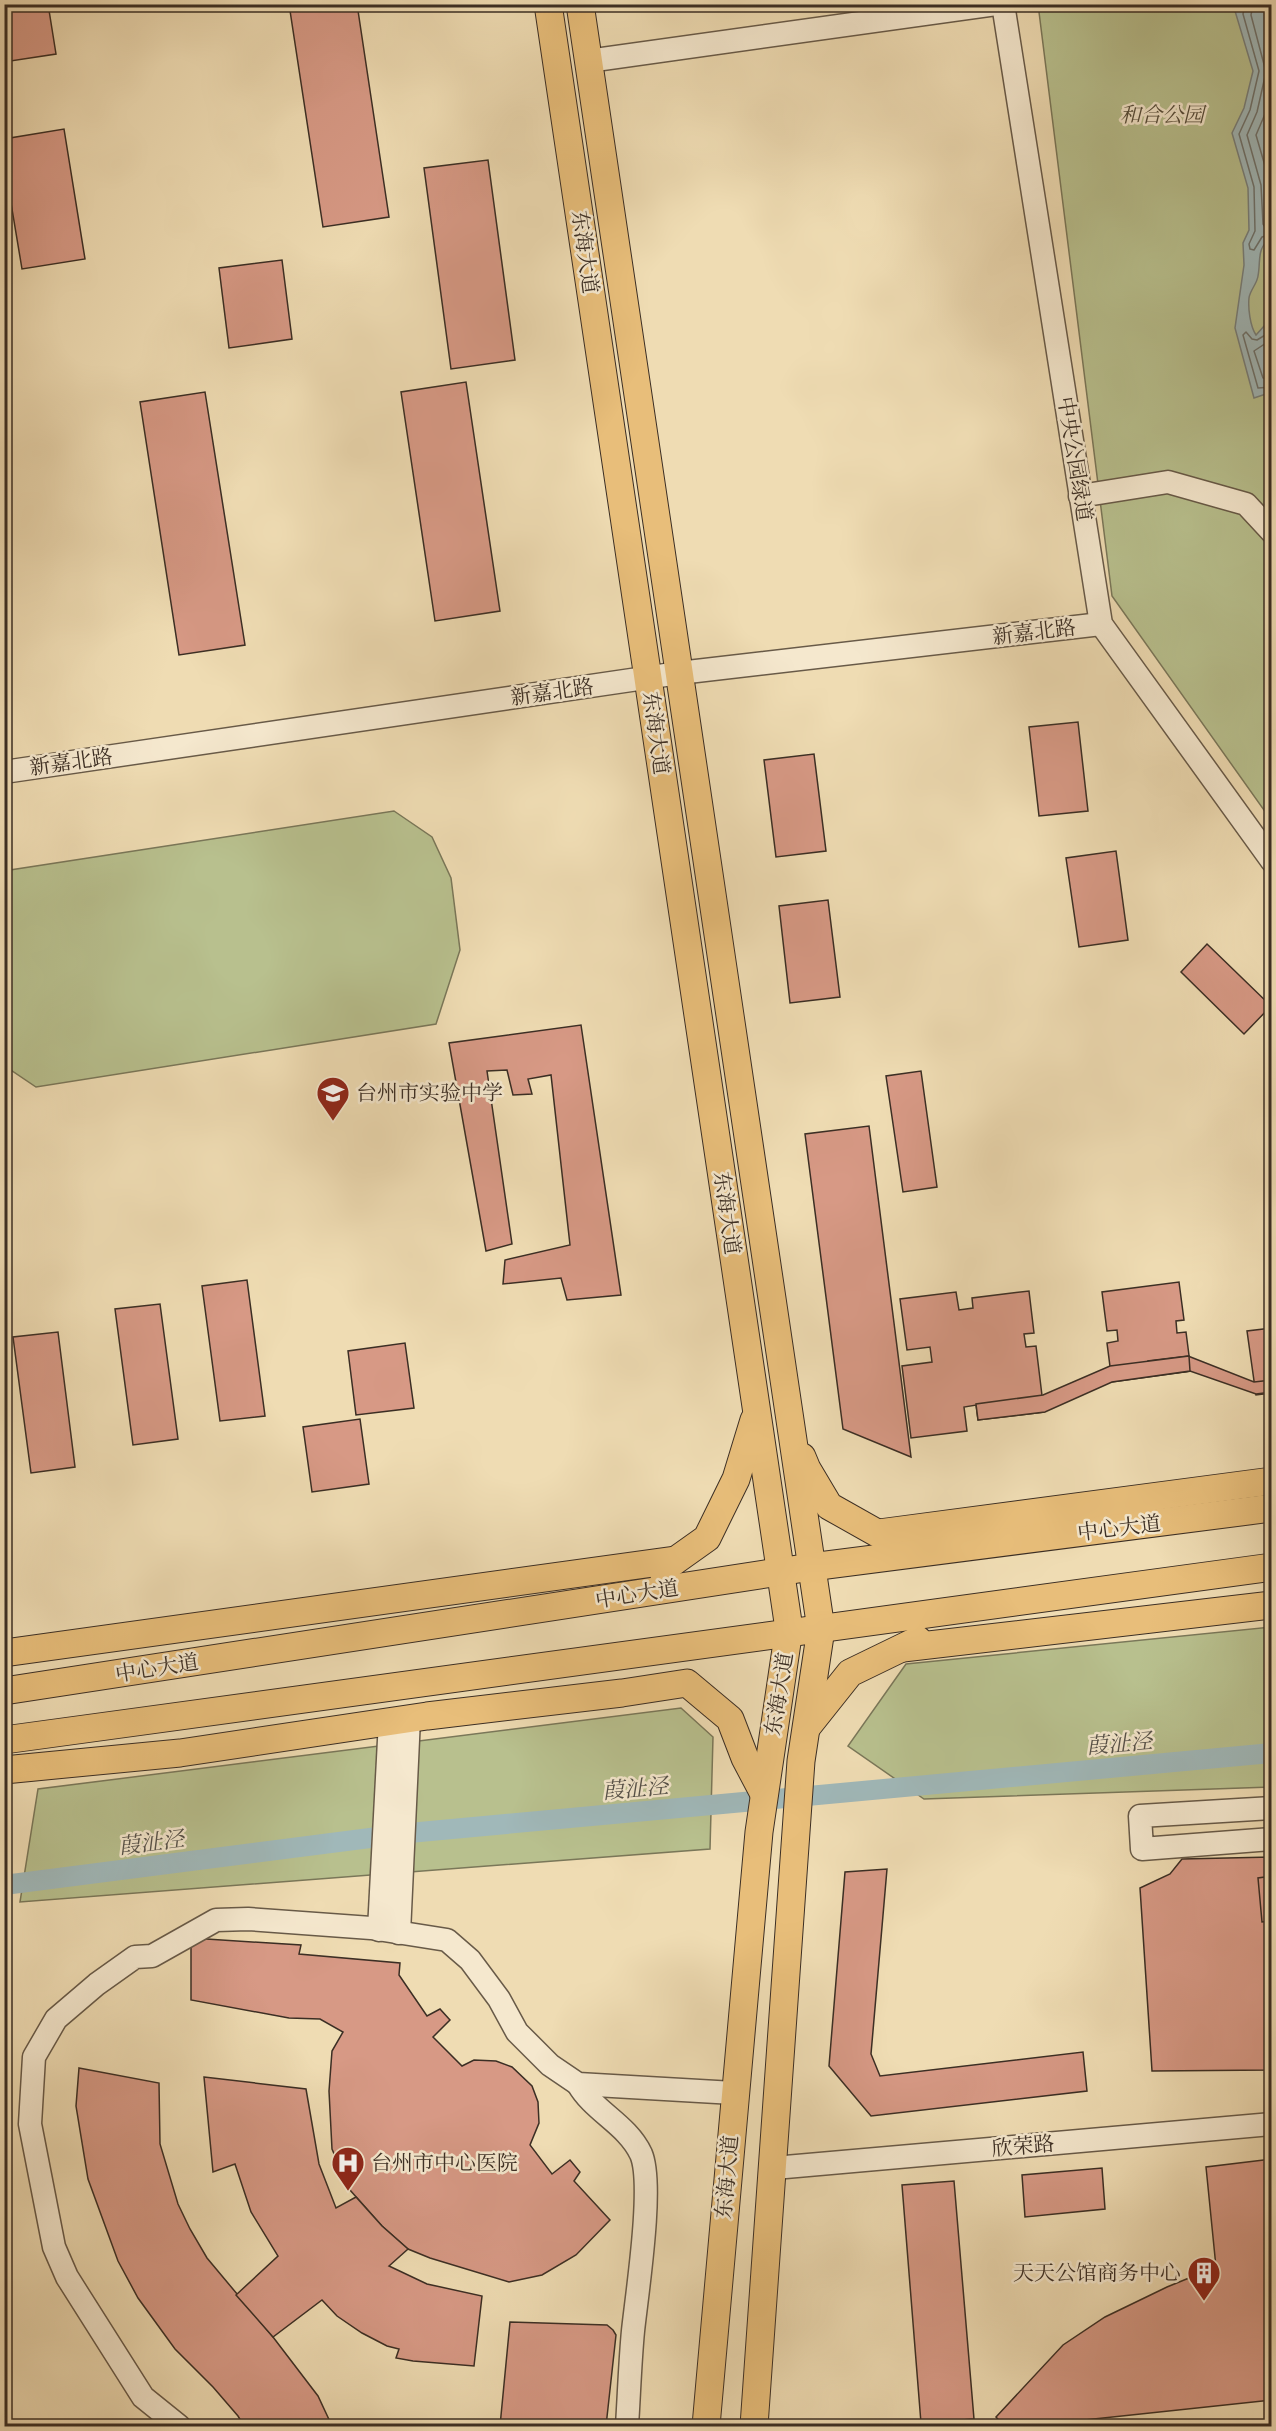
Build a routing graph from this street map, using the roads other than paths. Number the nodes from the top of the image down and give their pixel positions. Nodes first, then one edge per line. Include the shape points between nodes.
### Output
1 (548, 4) edge
2 (580, 4) edge
3 (996, 4) edge
4 (1003, 4) edge
5 (588, 61) junction
6 (1080, 496) junction
7 (1272, 532) edge
8 (1101, 624) junction
9 (679, 674) junction
10 (648, 678) junction
11 (4, 772) edge
12 (1272, 861) edge
13 (757, 1413) junction
14 (790, 1422) junction
15 (1272, 1481) edge
16 (1272, 1508) edge
17 (879, 1533) junction
18 (919, 1554) junction
19 (675, 1560) junction
20 (1272, 1567) edge
21 (811, 1568) junction
22 (780, 1572) junction
23 (405, 1597) junction
24 (582, 1603) junction
25 (1272, 1605) edge
26 (977, 1608) junction
27 (411, 1629) junction
28 (821, 1629) junction
29 (788, 1632) junction
30 (903, 1648) junction
31 (4, 1653) edge
32 (4, 1691) edge
33 (361, 1691) junction
34 (486, 1709) junction
35 (399, 1720) junction
36 (806, 1728) junction
37 (4, 1740) edge
38 (4, 1770) edge
39 (764, 1795) junction
40 (1272, 1808) edge
41 (1272, 1839) edge
42 (389, 1931) junction
43 (578, 2084) junction
44 (734, 2093) junction
45 (1272, 2124) edge
46 (774, 2168) junction
47 (179, 2427) edge
48 (627, 2427) edge
49 (706, 2427) edge
50 (754, 2427) edge

1 - 10 main road, 东海大道
2 - 5 main road, 东海大道
3 - 5 street
4 - 6 street, 中央公园绿道
5 - 9 main road, 东海大道
6 - 7 street via 1167,482 1246,504
6 - 8 street, 中央公园绿道
8 - 9 street, 新嘉北路
8 - 12 street, 中央公园绿道
9 - 10 street, 新嘉北路
9 - 14 main road, 东海大道
10 - 11 street, 新嘉北路
10 - 13 main road, 东海大道
13 - 19 main road via 736,1479 707,1538
13 - 22 main road, 东海大道
14 - 17 main road via 807,1469 829,1506
14 - 21 main road, 东海大道
15 - 17 main road
16 - 18 main road, 中心大道
17 - 18 main road
18 - 21 main road, 中心大道
19 - 23 main road
19 - 24 main road via 660,1571
20 - 26 main road
21 - 22 main road, 中心大道
21 - 28 main road, 东海大道
22 - 24 main road, 中心大道
22 - 29 main road, 东海大道
23 - 27 main road
23 - 31 main road
24 - 27 main road, 中心大道
25 - 30 main road
26 - 28 main road
26 - 30 main road
27 - 32 main road, 中心大道
28 - 29 main road
28 - 36 main road, 东海大道
29 - 33 main road
29 - 39 main road, 东海大道
30 - 36 main road via 850,1674
33 - 34 main road
33 - 37 main road
34 - 35 main road
34 - 39 main road via 687,1683 730,1719
35 - 38 main road via 180,1754
35 - 42 street
36 - 46 main road, 东海大道
39 - 44 main road, 东海大道
40 - 41 street via 1140,1816 1142,1849
42 - 43 street via 447,1940 470,1960 517,2032 550,2065
42 - 47 street via 248,1919 216,1920 152,1956 135,1957 97,1984 56,2019 34,2057 30,2124 54,2247 68,2277 143,2397
43 - 44 street
43 - 48 street via 586,2098 628,2133 641,2156 646,2188
44 - 49 main road, 东海大道
45 - 46 street, 欣荣路
46 - 50 main road, 东海大道

